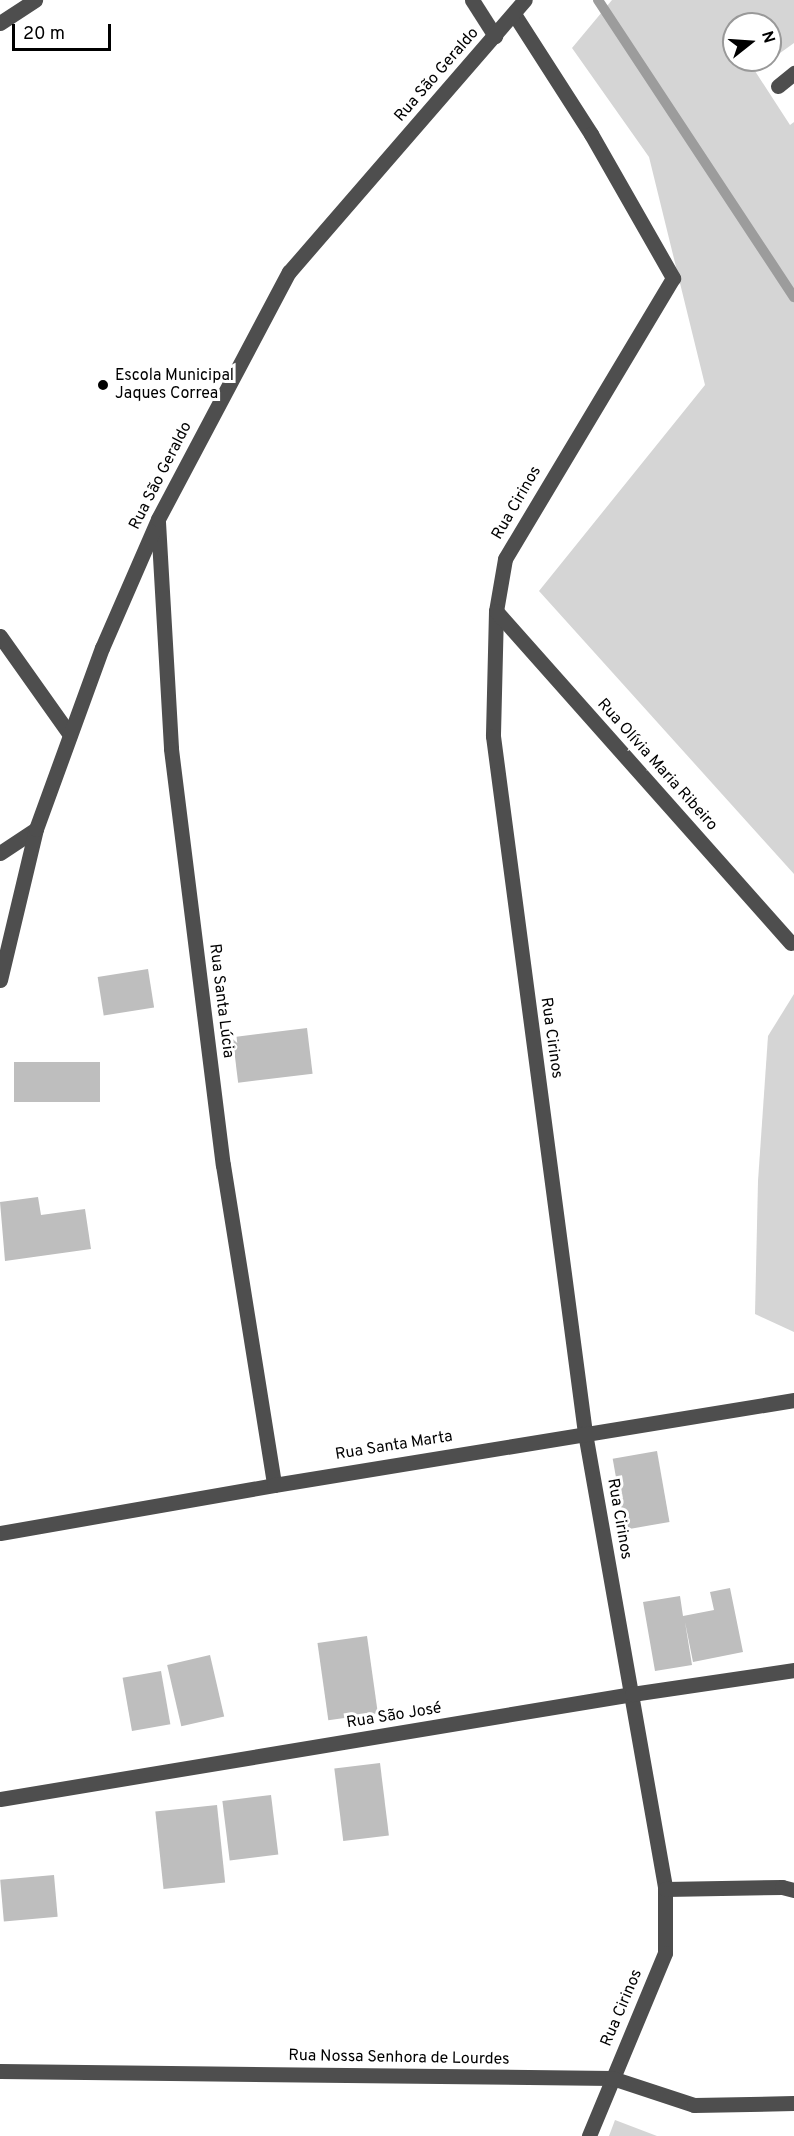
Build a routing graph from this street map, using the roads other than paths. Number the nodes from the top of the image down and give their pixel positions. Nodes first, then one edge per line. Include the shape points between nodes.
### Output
1 (35, 0) edge
2 (472, 0) edge
3 (525, 0) edge
4 (514, 14) junction
5 (0, 23) edge
6 (495, 36) junction
7 (794, 73) edge
8 (778, 86) dead end
9 (158, 519) junction
10 (496, 611) junction
11 (0, 636) edge
12 (70, 735) junction
13 (36, 829) junction
14 (0, 853) edge
15 (791, 944) dead end
16 (0, 980) edge
17 (794, 1400) edge
18 (585, 1433) junction
19 (274, 1485) junction
20 (0, 1533) edge
21 (794, 1670) edge
22 (632, 1694) junction
23 (0, 1799) edge
24 (665, 1889) junction
25 (794, 1890) edge
26 (0, 2072) edge
27 (612, 2078) junction
28 (794, 2103) edge
29 (589, 2136) edge

1 - 5 street
2 - 6 street
3 - 4 street, Rua São Geraldo
4 - 6 street, Rua São Geraldo
4 - 10 street, Rua Cirinos via 591,134 673,278 505,559
6 - 9 street, Rua São Geraldo via 289,272
7 - 8 street
9 - 12 street, Rua São Geraldo via 102,648
9 - 19 street, Rua Santa Lúcia via 174,773 223,1165
10 - 15 street, Rua Olívia Maria Ribeiro
10 - 18 street, Rua Cirinos via 492,736
11 - 12 street
12 - 13 street, Rua São Geraldo
13 - 14 street
13 - 16 street, Rua São Geraldo
17 - 18 street, Rua Santa Marta
18 - 19 street, Rua Santa Marta
18 - 22 street, Rua Cirinos
19 - 20 street, Rua Santa Marta
21 - 22 street, Rua São José
22 - 23 street, Rua São José
22 - 24 street, Rua Cirinos
24 - 25 street
24 - 27 street, Rua Cirinos via 665,1953
26 - 27 street, Rua Nossa Senhora de Lourdes
27 - 28 street, Rua Nossa Senhora de Lourdes via 694,2105
27 - 29 street, Rua Cirinos

